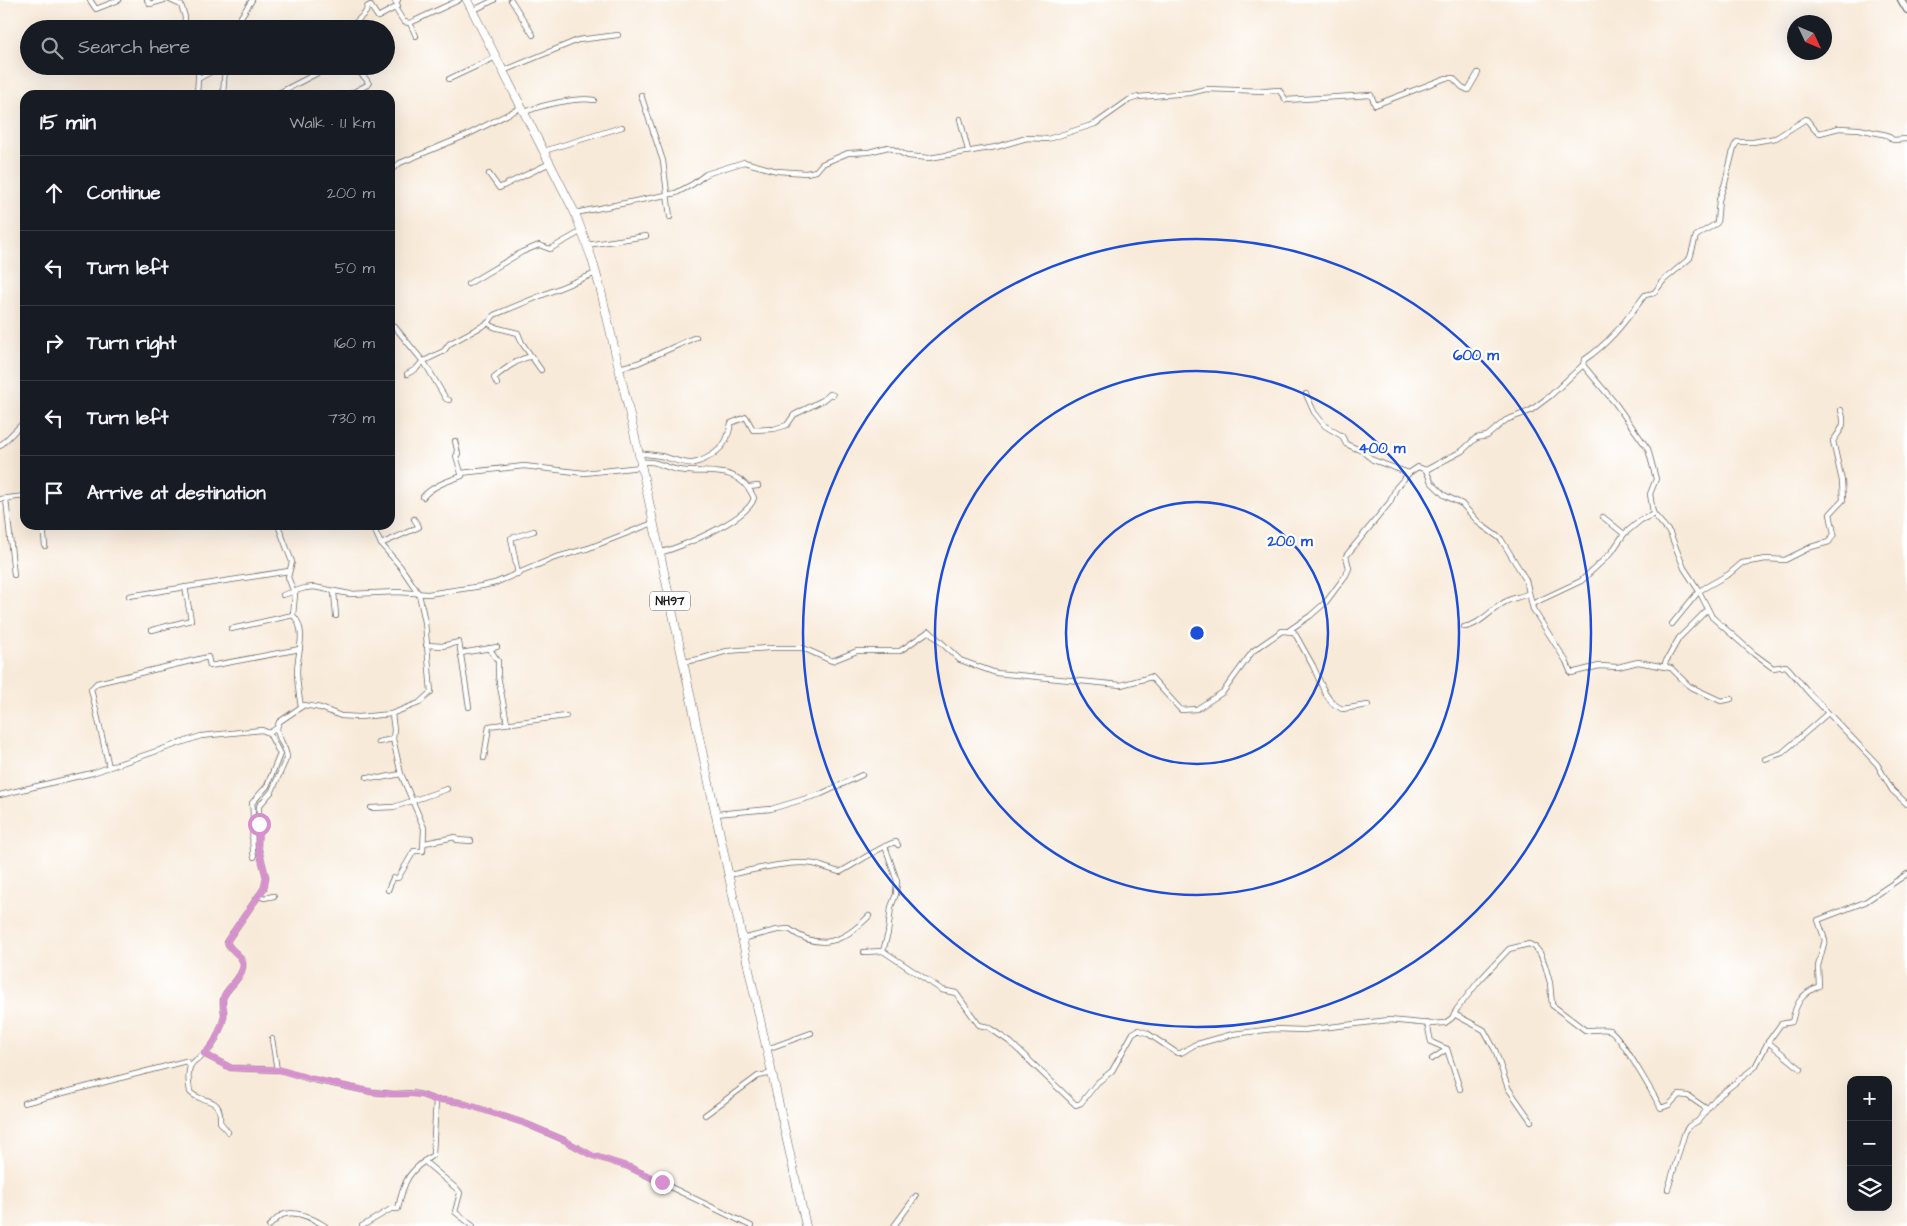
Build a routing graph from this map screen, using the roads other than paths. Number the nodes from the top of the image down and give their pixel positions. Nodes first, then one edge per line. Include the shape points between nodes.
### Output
1 (90, 0) edge
2 (118, 0) edge
3 (147, 0) edge
4 (164, 0) edge
5 (170, 0) edge
6 (252, 0) edge
7 (398, 0) edge
8 (459, 0) edge
9 (467, 0) edge
10 (494, 0) edge
11 (511, 0) edge
12 (1901, 0) edge
13 (395, 8) junction
14 (1907, 10) edge
15 (472, 12) junction
16 (185, 20) edge
17 (239, 20) edge
18 (358, 20) edge
19 (410, 23) junction
20 (618, 34) dead end
21 (533, 35) dead end
22 (416, 36) dead end
23 (496, 57) junction
24 (503, 71) junction
25 (1478, 72) dead end
26 (198, 75) edge
27 (206, 75) edge
28 (224, 75) edge
29 (314, 75) edge
30 (360, 75) edge
31 (449, 79) dead end
32 (198, 80) junction
33 (197, 90) edge
34 (223, 90) edge
35 (285, 90) edge
36 (357, 90) edge
37 (641, 95) dead end
38 (594, 100) dead end
39 (524, 110) junction
40 (960, 119) dead end
41 (622, 127) dead end
42 (1907, 138) edge
43 (968, 150) junction
44 (544, 151) junction
45 (550, 163) junction
46 (395, 167) edge
47 (489, 174) dead end
48 (665, 196) junction
49 (575, 213) junction
50 (670, 217) dead end
51 (582, 231) junction
52 (646, 236) dead end
53 (587, 245) junction
54 (596, 273) junction
55 (468, 284) dead end
56 (488, 323) junction
57 (395, 327) edge
58 (696, 337) dead end
59 (531, 357) junction
60 (422, 362) junction
61 (1583, 365) junction
62 (619, 368) junction
63 (541, 370) dead end
64 (407, 374) dead end
65 (497, 384) dead end
66 (1306, 394) dead end
67 (833, 396) dead end
68 (449, 400) dead end
69 (1841, 410) dead end
70 (20, 426) edge
71 (455, 441) dead end
72 (0, 446) edge
73 (638, 453) junction
74 (641, 465) junction
75 (1426, 470) junction
76 (461, 473) junction
77 (1409, 473) junction
78 (758, 486) dead end
79 (749, 487) junction
80 (20, 497) edge
81 (423, 497) dead end
82 (6, 499) junction
83 (0, 500) edge
84 (1654, 514) junction
85 (1603, 517) dead end
86 (414, 519) dead end
87 (653, 523) junction
88 (44, 530) edge
89 (280, 530) edge
90 (373, 530) edge
91 (534, 531) dead end
92 (1624, 534) junction
93 (381, 544) junction
94 (45, 546) dead end
95 (660, 553) junction
96 (289, 571) junction
97 (518, 574) junction
98 (14, 576) dead end
99 (186, 587) junction
100 (1699, 591) junction
101 (293, 592) junction
102 (334, 592) junction
103 (1529, 593) junction
104 (419, 594) junction
105 (283, 595) dead end
106 (129, 596) dead end
107 (1532, 604) junction
108 (1708, 609) junction
109 (293, 616) junction
110 (336, 616) dead end
111 (1672, 624) dead end
112 (1464, 627) dead end
113 (231, 629) dead end
114 (152, 630) dead end
115 (1288, 631) junction
116 (426, 645) junction
117 (497, 646) dead end
118 (489, 648) junction
119 (300, 649) junction
120 (461, 653) junction
121 (683, 662) junction
122 (1666, 667) junction
123 (1731, 699) dead end
124 (1368, 705) dead end
125 (301, 707) junction
126 (469, 707) dead end
127 (1828, 713) junction
128 (392, 714) junction
129 (566, 716) dead end
130 (507, 723) junction
131 (277, 728) junction
132 (270, 733) junction
133 (393, 739) junction
134 (378, 742) dead end
135 (484, 758) dead end
136 (1765, 758) dead end
137 (108, 767) junction
138 (401, 774) junction
139 (862, 775) dead end
140 (367, 777) dead end
141 (447, 789) dead end
142 (0, 795) edge
143 (412, 802) junction
144 (1907, 804) edge
145 (372, 808) dead end
146 (716, 814) junction
147 (471, 841) dead end
148 (425, 843) junction
149 (898, 845) dead end
150 (885, 846) junction
151 (254, 857) dead end
152 (1907, 874) edge
153 (729, 875) junction
154 (388, 890) dead end
155 (260, 896) junction
156 (274, 896) dead end
157 (869, 916) dead end
158 (742, 939) junction
159 (883, 951) junction
160 (864, 952) dead end
161 (1454, 1014) junction
162 (1427, 1023) junction
163 (811, 1033) dead end
164 (272, 1039) dead end
165 (1768, 1042) junction
166 (767, 1048) junction
167 (1447, 1049) junction
168 (204, 1054) junction
169 (1432, 1059) dead end
170 (190, 1066) junction
171 (1801, 1069) dead end
172 (277, 1070) junction
173 (772, 1073) junction
174 (1460, 1089) dead end
175 (436, 1100) junction
176 (24, 1103) dead end
177 (1707, 1109) junction
178 (705, 1115) dead end
179 (1531, 1121) dead end
180 (228, 1132) dead end
181 (424, 1161) junction
182 (1668, 1189) dead end
183 (916, 1196) dead end
184 (269, 1226) edge
185 (325, 1226) edge
186 (362, 1226) edge
187 (473, 1226) edge
188 (751, 1226) edge
189 (806, 1226) edge
190 (894, 1226) edge

1 - 2 street via 96,9
3 - 4 street via 150,4
5 - 16 street via 181,5
6 - 17 street
7 - 13 street
8 - 19 street
9 - 15 highway, NH97
10 - 15 street
11 - 21 street
12 - 14 street
13 - 18 street via 378,17 370,5
13 - 19 street via 404,22
15 - 23 highway, NH97
19 - 22 street
20 - 24 street via 578,40
23 - 24 highway, NH97
23 - 31 street
24 - 39 highway, NH97
25 - 43 street via 1468,90 1453,78 1446,78 1375,105 1371,95 1286,100 1279,90 1206,88 1190,93 1138,97 1128,100 1094,124 1048,140 1027,138
26 - 32 street
27 - 32 street
28 - 34 street
29 - 35 street
30 - 36 street via 368,84
32 - 33 street
37 - 48 street via 663,161
38 - 39 street via 578,99
39 - 44 highway, NH97
39 - 46 street
40 - 43 street
41 - 44 street
42 - 61 street via 1893,140 1887,135 1859,129 1838,128 1820,133 1806,119 1776,138 1737,142 1719,200 1717,223 1696,236 1690,258 1654,293 1645,295 1623,325 1601,349 1584,360
43 - 48 street via 920,159 888,147 848,153 806,173 777,171 744,162 706,174 693,184
44 - 45 highway, NH97
45 - 47 street via 499,188
45 - 49 highway, NH97
48 - 49 street
48 - 50 street
49 - 51 highway, NH97
51 - 53 highway, NH97
51 - 55 street via 550,249 539,245 522,252
52 - 53 street
53 - 54 highway, NH97
54 - 56 street via 494,315
54 - 62 highway, NH97
56 - 59 street via 518,333
56 - 60 street
57 - 60 street
58 - 62 street
59 - 63 street
59 - 65 street via 524,357 500,373 494,378
60 - 64 street
60 - 68 street
61 - 75 street via 1530,411 1506,420 1487,436 1476,438 1462,451
61 - 84 street via 1648,449 1656,478 1650,494
62 - 73 highway, NH97
66 - 77 street via 1325,426 1342,436 1346,444 1373,460
67 - 73 street via 830,394 794,415 788,425 774,429 752,430 746,417 731,423 722,448 701,462 688,464
69 - 100 street via 1844,425 1832,441 1843,500 1830,514 1834,534 1828,542 1785,560 1742,563
70 - 72 street
71 - 76 street
73 - 74 highway, NH97
74 - 76 street via 584,473 524,466
74 - 79 street via 652,461 681,470 726,473
74 - 87 highway, NH97
75 - 77 street via 1418,467
75 - 103 street via 1431,482 1444,495 1462,504 1480,524 1501,539 1526,580
76 - 81 street via 462,476 439,485
77 - 115 street via 1346,556 1349,568 1346,575 1326,602
78 - 79 street
79 - 95 street via 754,498 752,505 730,522
80 - 82 street
82 - 83 street
82 - 98 street
84 - 92 street
84 - 100 street via 1670,533 1684,568
85 - 92 street
86 - 93 street via 419,527
87 - 95 highway, NH97
87 - 97 street
88 - 94 street
89 - 96 street via 292,562
90 - 93 street
91 - 97 street via 512,538
92 - 107 street via 1611,553 1581,580
93 - 104 street
95 - 121 highway, NH97
96 - 99 street
96 - 101 street
97 - 104 street via 482,586
99 - 106 street
99 - 114 street via 191,620
100 - 108 street
100 - 111 street
101 - 102 street via 314,587
101 - 105 street
101 - 109 street
102 - 104 street
102 - 110 street
103 - 107 street
103 - 112 street via 1508,600 1472,626
104 - 116 street
107 - 122 street via 1571,673 1638,662
108 - 122 street via 1679,638 1665,663
108 - 127 street via 1712,617 1773,668 1786,666
109 - 113 street
109 - 119 street via 301,632
115 - 121 street via 1282,631 1253,651 1223,692 1198,709 1181,710 1151,676 1121,685 996,673 960,660 929,631 900,651 858,651 832,662 803,648 768,648 727,651
115 - 124 street via 1294,632 1332,703 1342,709
116 - 120 street via 459,642
116 - 128 street via 431,692 419,703
117 - 118 street
118 - 120 street
118 - 130 street via 498,661
119 - 125 street via 297,678
119 - 137 street via 210,666 208,658 97,683 91,689
120 - 126 street
121 - 146 highway, NH97
122 - 123 street via 1689,686 1721,701
125 - 128 street via 310,705 341,716
125 - 131 street via 279,722
127 - 136 street via 1782,753
127 - 144 street via 1877,764 1892,790
128 - 133 street
129 - 130 street
130 - 135 street via 488,727
131 - 132 street
131 - 155 street via 287,756 272,791 259,806 258,846 266,877
132 - 137 street via 262,730 201,736
132 - 151 street via 280,754 267,786 252,803
133 - 134 street
133 - 138 street
137 - 142 street
138 - 140 street
138 - 143 street
139 - 146 street via 821,794 771,809
141 - 143 street
143 - 145 street
143 - 148 street via 424,828
146 - 153 highway, NH97
147 - 148 street via 455,837
148 - 154 street via 423,852 414,851
149 - 150 street via 896,842
150 - 153 street via 840,872 802,864
150 - 159 street via 897,881
152 - 165 street via 1865,902 1818,920 1825,940 1818,966 1819,986 1800,998 1792,1022 1781,1024
153 - 158 highway, NH97
155 - 156 street
155 - 168 street via 227,941 241,958 243,968 223,997 224,1017 215,1040
157 - 158 street via 849,934 829,943 801,938 789,929
158 - 166 highway, NH97
159 - 160 street
159 - 162 street via 942,990 956,993 979,1024 1010,1042 1076,1105 1112,1071 1133,1033 1138,1030 1181,1053 1194,1045 1234,1034 1273,1029 1304,1030 1389,1020
161 - 162 street via 1445,1023
161 - 177 street via 1509,949 1529,944 1540,953 1546,965 1552,1005 1585,1030 1613,1032 1631,1055 1661,1108 1670,1105 1679,1095 1688,1096
161 - 179 street via 1484,1030 1495,1050 1508,1088
162 - 167 street via 1431,1042
163 - 166 street
164 - 172 street
165 - 171 street
165 - 177 street via 1755,1067
166 - 173 highway, NH97
167 - 169 street
167 - 174 street
168 - 170 street
168 - 172 street via 231,1068
170 - 176 street via 186,1061
170 - 180 street via 187,1072 190,1092 219,1108 220,1122
172 - 175 street via 372,1092 422,1095
173 - 178 street via 758,1076
173 - 189 highway, NH97
175 - 181 street via 433,1155
175 - 188 street via 459,1102 524,1123 591,1155 629,1167
177 - 182 street via 1685,1132
181 - 186 street via 409,1176 401,1192 398,1209 392,1209
181 - 187 street via 458,1190 455,1212
183 - 190 street
184 - 185 street via 282,1215 294,1213

